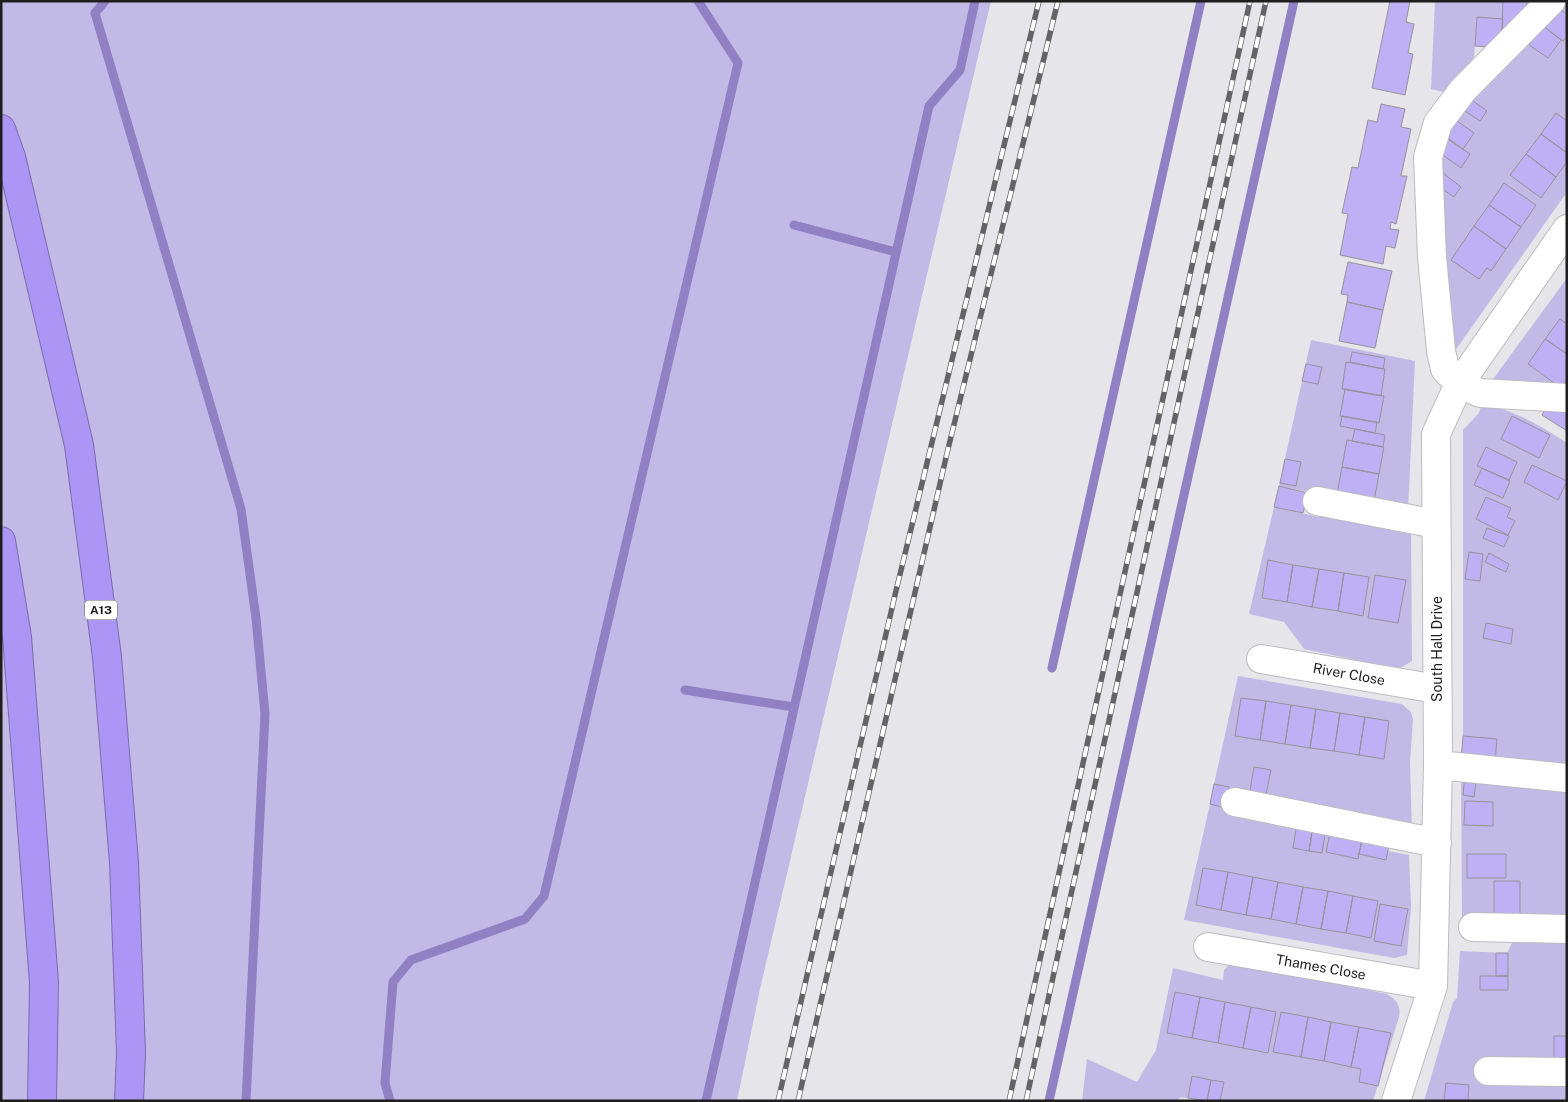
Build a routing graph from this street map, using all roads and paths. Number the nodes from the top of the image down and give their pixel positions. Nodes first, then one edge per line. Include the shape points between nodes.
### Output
1 (1551, 1) edge
2 (1, 130) edge
3 (1567, 229) edge
4 (1459, 384) junction
5 (1567, 398) edge
6 (1317, 501) dead end
7 (1436, 524) junction
8 (1, 541) edge
9 (1261, 659) dead end
10 (1437, 689) junction
11 (1438, 765) junction
12 (1567, 778) edge
13 (1235, 802) dead end
14 (1437, 843) junction
15 (1473, 927) dead end
16 (1567, 929) edge
17 (1208, 947) dead end
18 (1433, 986) junction
19 (1488, 1072) dead end
20 (1567, 1072) edge
21 (42, 1101) edge
22 (129, 1101) edge
23 (1396, 1101) edge

1 - 4 street via 1463,90 1438,123 1429,150 1432,257 1441,351 1445,369
2 - 22 highway, A13 via 11,157 79,445 102,618 124,862 131,1053
3 - 4 street, South Hall Drive
4 - 5 street via 1480,393
4 - 7 street, South Hall Drive via 1436,434
6 - 7 street
7 - 10 street, South Hall Drive
8 - 21 highway via 17,637 44,982
9 - 10 street, River Close
10 - 11 street, South Hall Drive
11 - 12 street
11 - 14 street, South Hall Drive
13 - 14 street
14 - 18 street, South Hall Drive
15 - 16 street
17 - 18 street, Thames Close
18 - 23 street, South Hall Drive
19 - 20 street

